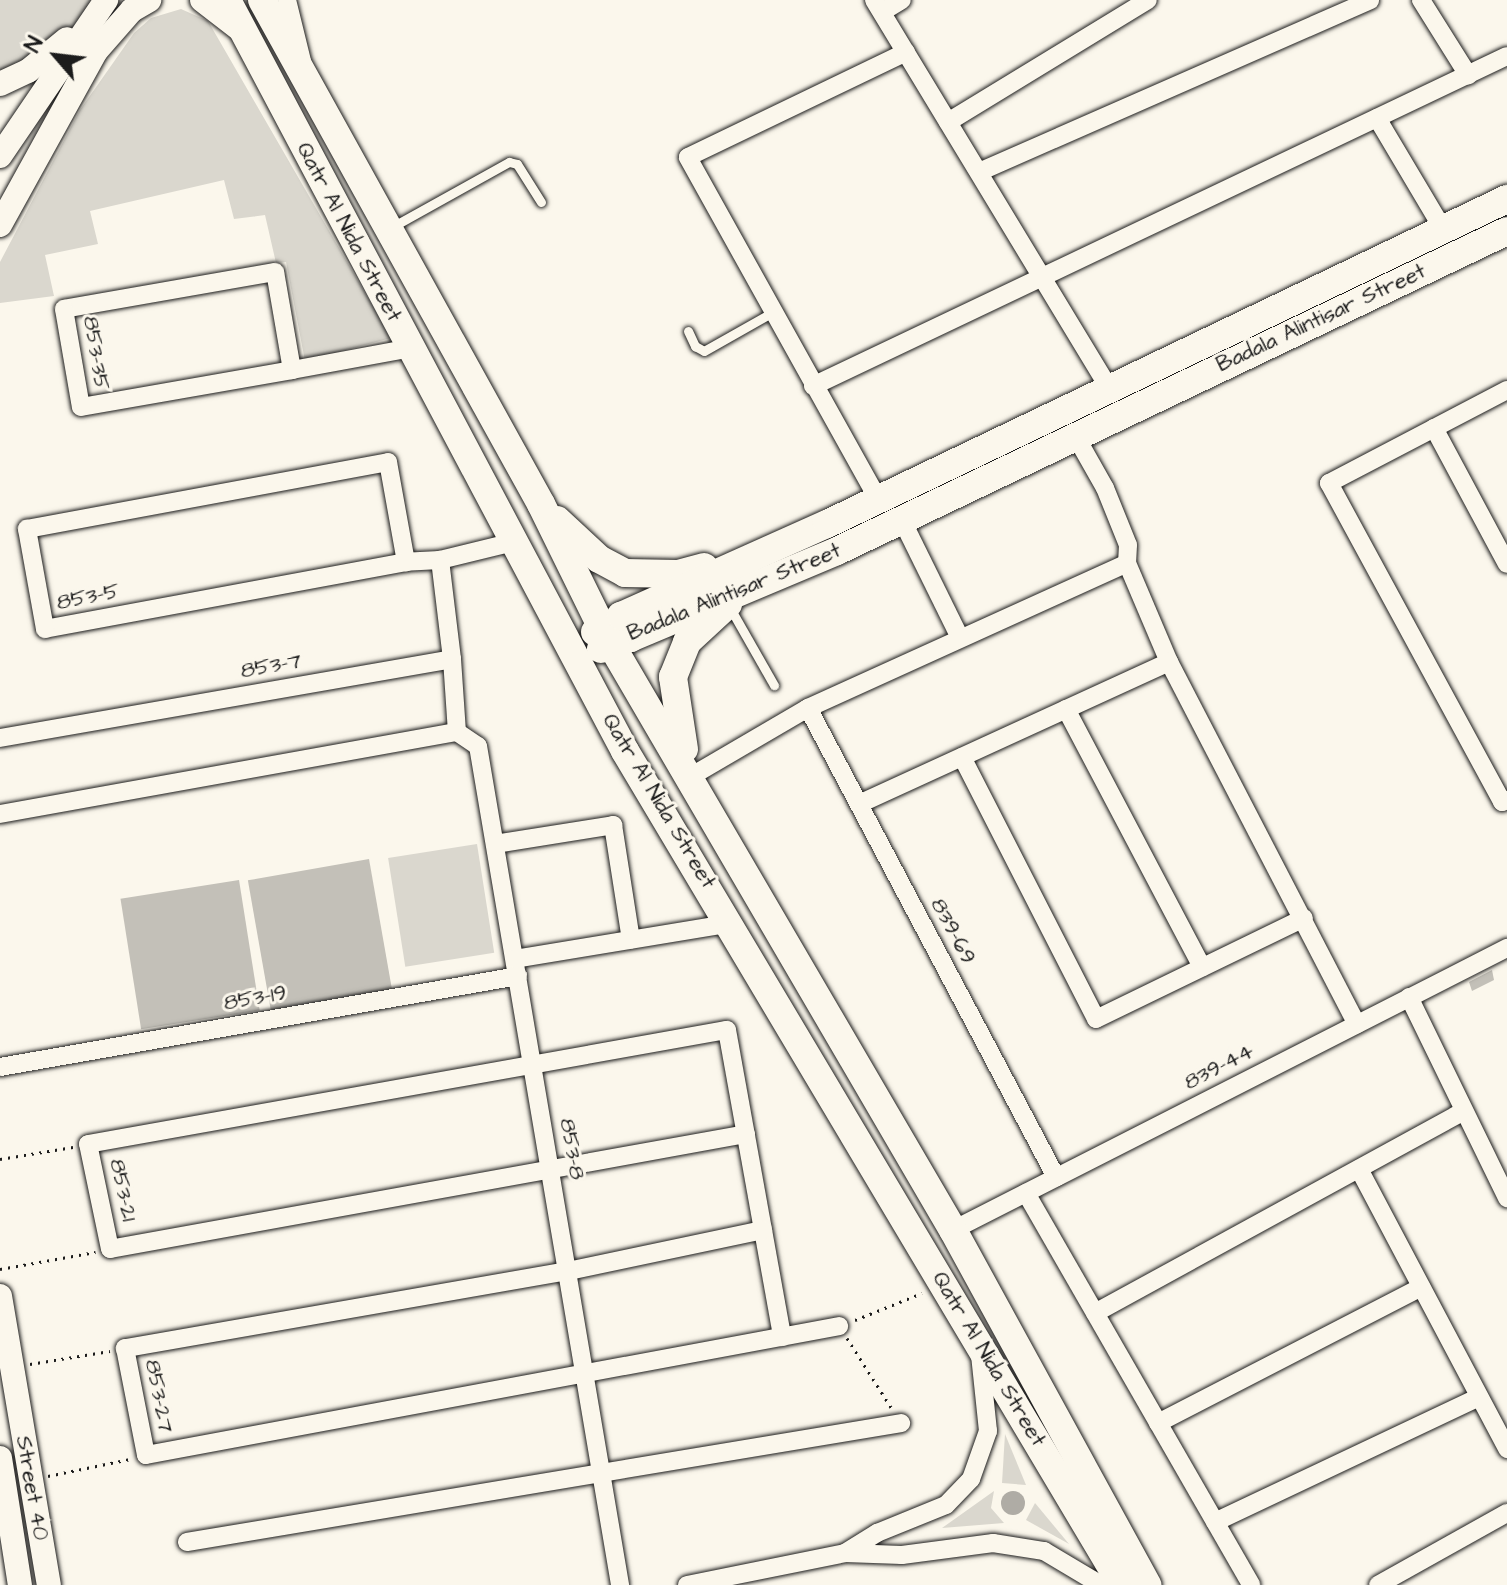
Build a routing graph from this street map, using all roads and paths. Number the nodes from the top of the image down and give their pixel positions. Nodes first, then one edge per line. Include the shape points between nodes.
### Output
1 (149, 0) edge
2 (202, 0) edge
3 (227, 0) edge
4 (262, 0) edge
5 (287, 0) edge
6 (902, 0) edge
7 (1148, 0) edge
8 (1370, 0) edge
9 (1421, 0) edge
10 (878, 6) edge
11 (106, 13) edge
12 (246, 34) junction
13 (906, 52) junction
14 (1507, 56) edge
15 (302, 72) junction
16 (1468, 75) junction
17 (0, 84) edge
18 (1377, 118) junction
19 (948, 122) junction
20 (0, 156) edge
21 (979, 172) junction
22 (1507, 199) edge
23 (541, 202) dead end
24 (0, 225) edge
25 (389, 228) junction
26 (1443, 229) junction
27 (1507, 231) edge
28 (1042, 277) junction
29 (773, 312) junction
30 (688, 331) dead end
31 (412, 348) junction
32 (292, 370) junction
33 (813, 386) junction
34 (1108, 386) junction
35 (1507, 390) edge
36 (1434, 428) junction
37 (1075, 435) junction
38 (878, 499) junction
39 (541, 504) junction
40 (902, 520) junction
41 (827, 524) junction
42 (518, 541) junction
43 (785, 542) junction
44 (837, 551) junction
45 (440, 560) junction
46 (406, 562) junction
47 (1127, 563) junction
48 (1507, 564) edge
49 (752, 585) junction
50 (728, 604) junction
51 (606, 636) junction
52 (959, 636) junction
53 (452, 659) junction
54 (1169, 662) junction
55 (774, 685) dead end
56 (808, 708) junction
57 (1066, 709) junction
58 (457, 732) junction
59 (0, 738) edge
60 (962, 757) junction
61 (690, 777) junction
62 (1505, 801) edge
63 (859, 804) junction
64 (0, 814) edge
65 (495, 844) junction
66 (1304, 918) junction
67 (732, 923) junction
68 (631, 940) junction
69 (1507, 948) edge
70 (516, 967) junction
71 (1202, 967) junction
72 (1409, 997) junction
73 (1357, 1024) junction
74 (533, 1066) junction
75 (0, 1067) edge
76 (1462, 1112) junction
77 (746, 1134) junction
78 (88, 1144) junction
79 (0, 1159) edge
80 (551, 1168) junction
81 (1359, 1169) junction
82 (1056, 1177) junction
83 (1026, 1193) junction
84 (1507, 1198) edge
85 (763, 1230) junction
86 (953, 1230) junction
87 (110, 1249) junction
88 (0, 1269) edge
89 (568, 1271) junction
90 (944, 1284) junction
91 (1421, 1287) junction
92 (0, 1296) edge
93 (1095, 1313) junction
94 (1001, 1321) junction
95 (839, 1326) junction
96 (782, 1337) junction
97 (981, 1347) junction
98 (125, 1348) junction
99 (1016, 1348) junction
100 (11, 1367) junction
101 (586, 1373) junction
102 (1479, 1397) junction
103 (901, 1423) joint
104 (1158, 1423) junction
105 (1507, 1449) edge
106 (146, 1455) junction
107 (0, 1463) edge
108 (603, 1474) junction
109 (31, 1480) junction
110 (1507, 1513) edge
111 (1215, 1522) junction
112 (187, 1542) dead end
113 (845, 1553) junction
114 (20, 1585) edge
115 (49, 1585) edge
116 (620, 1585) edge
117 (687, 1585) edge
118 (1101, 1585) edge
119 (1122, 1585) edge
120 (1147, 1585) edge
121 (1251, 1585) edge
122 (1378, 1585) edge

1 - 11 main road
2 - 12 main road
3 - 12 main road, Qatr Al Nida Street
4 - 15 main road, Qatr Al Nida Street
5 - 15 street
6 - 10 street
7 - 19 street
8 - 21 street
9 - 16 street
10 - 13 street
11 - 17 main road via 28,71
11 - 20 main road
11 - 24 main road via 75,85
12 - 31 main road, Qatr Al Nida Street
13 - 19 street
13 - 29 street via 688,157
14 - 16 street
15 - 25 main road, Qatr Al Nida Street
16 - 18 street
18 - 26 street
18 - 28 street
19 - 21 street
21 - 28 street
22 - 26 main road, Badala Alintisar Street
23 - 25 lane via 517,164 509,162
25 - 39 main road, Qatr Al Nida Street
26 - 34 main road, Badala Alintisar Street
27 - 37 main road, Badala Alintisar Street
28 - 33 street
28 - 34 street
29 - 30 lane via 704,351
29 - 33 street
31 - 32 street, 853-35
31 - 42 main road, Qatr Al Nida Street
32 - 32 street, 853-35 via 275,272 64,309 81,407
33 - 38 street
34 - 38 main road, Badala Alintisar Street
35 - 36 street
36 - 48 street
36 - 62 street via 1329,483
37 - 40 main road, Badala Alintisar Street
37 - 47 street via 1128,545
38 - 41 main road, Badala Alintisar Street
39 - 43 main road via 599,559 625,573 678,574
39 - 51 main road, Qatr Al Nida Street
40 - 44 main road, Badala Alintisar Street
40 - 52 street
41 - 43 main road, Badala Alintisar Street
41 - 44 main road
42 - 45 street
42 - 51 main road via 578,621
42 - 67 main road, Qatr Al Nida Street via 625,751
43 - 51 main road, Badala Alintisar Street via 621,616
44 - 49 main road, Badala Alintisar Street
45 - 46 street
45 - 53 street
46 - 46 street, 853-5 via 388,462 27,529 45,629
47 - 52 street
47 - 54 street
49 - 50 main road
49 - 51 main road, Badala Alintisar Street via 630,638
50 - 55 lane
50 - 61 main road via 687,642 673,677
51 - 61 main road, Qatr Al Nida Street
51 - 67 main road via 601,647 604,671
52 - 56 street
53 - 58 street
53 - 59 street, 853-7
54 - 57 street
54 - 66 street
56 - 61 street
56 - 63 street, 839-69
57 - 60 street
57 - 71 street
58 - 64 street
58 - 65 street, 853-8 via 478,746
60 - 63 street
60 - 71 street via 1096,1019
61 - 86 main road, Qatr Al Nida Street
63 - 82 street, 839-69
65 - 68 street via 613,825
65 - 70 street, 853-8
66 - 71 street
66 - 73 street
67 - 68 street, 853-19
67 - 90 main road, Qatr Al Nida Street
68 - 70 street, 853-19
69 - 72 street, 839-44
70 - 74 street, 853-8
70 - 75 street, 853-19
72 - 73 street, 839-44
72 - 76 street
73 - 82 street, 839-44
74 - 77 street, 853-21 via 727,1030
74 - 78 street, 853-21
74 - 80 street, 853-8
76 - 81 street
76 - 84 street
77 - 80 street, 853-21
77 - 85 street
78 - 79 path
78 - 87 street, 853-21
80 - 87 street, 853-21
80 - 89 street, 853-8
81 - 91 street
81 - 93 street
82 - 83 street, 839-44
83 - 86 street, 839-44
83 - 93 street
85 - 89 street, 853-27
85 - 96 street
86 - 94 main road, Qatr Al Nida Street
87 - 88 path
89 - 98 street, 853-27
89 - 101 street, 853-8
90 - 95 path
90 - 97 main road, Qatr Al Nida Street
91 - 102 street
91 - 104 street
92 - 100 main road, Street 40
93 - 104 street
94 - 97 main road
94 - 99 main road, Qatr Al Nida Street
95 - 96 street, 853-27
95 - 103 path
96 - 101 street, 853-27
97 - 99 main road
97 - 113 street via 988,1431 971,1479 946,1505 877,1533
97 - 119 main road, Qatr Al Nida Street
98 - 100 path
98 - 106 street, 853-27
99 - 120 main road, Qatr Al Nida Street
100 - 109 main road, Street 40
101 - 106 street, 853-27
101 - 108 street, 853-8
102 - 105 street
102 - 111 street
103 - 108 street
104 - 111 street
106 - 109 path
107 - 114 main road, Street 40
108 - 112 street
108 - 116 street, 853-8
109 - 115 main road, Street 40
110 - 122 street
111 - 121 street
113 - 117 street
113 - 118 street via 902,1555 1010,1544 1059,1558

